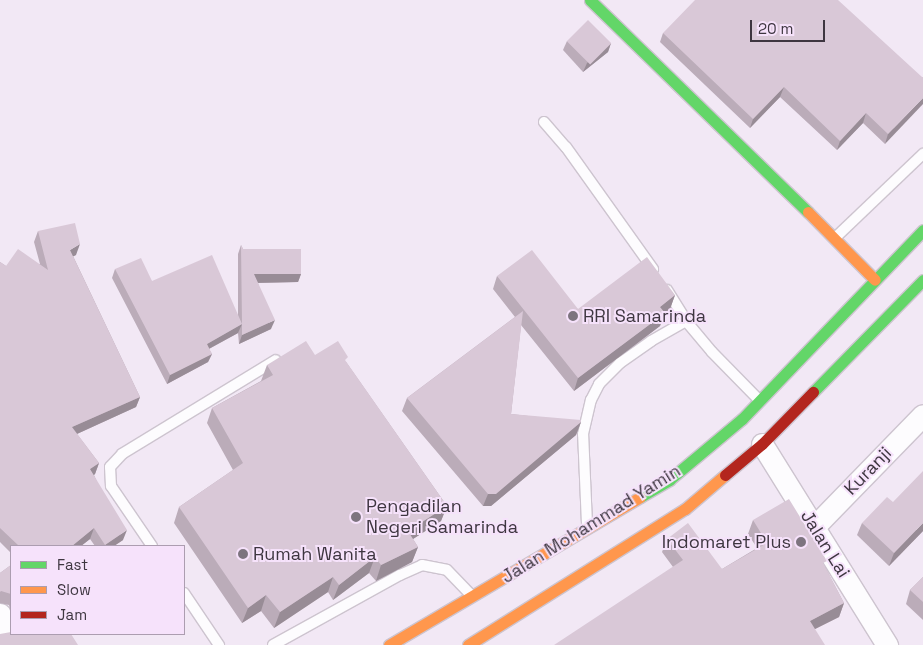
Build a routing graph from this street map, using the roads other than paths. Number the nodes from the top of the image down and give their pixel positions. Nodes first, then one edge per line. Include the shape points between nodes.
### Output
1 (590, 0) edge
2 (544, 122) dead end
3 (923, 154) edge
4 (923, 230) edge
5 (835, 239) junction
6 (875, 280) junction
7 (923, 280) edge
8 (686, 321) junction
9 (282, 357) edge
10 (760, 401) junction
11 (923, 415) edge
12 (751, 430) junction
13 (814, 527) junction
14 (588, 528) junction
15 (151, 545) edge
16 (185, 594) edge
17 (472, 596) junction
18 (0, 614) edge
19 (0, 633) edge
20 (219, 645) edge
21 (273, 645) edge
22 (389, 645) edge
23 (468, 645) edge
24 (887, 645) edge

1 - 5 main road
2 - 8 lane via 659,278
3 - 5 lane
4 - 6 main road, Jalan Mohammad Yamin
5 - 6 main road
6 - 10 main road, Jalan Mohammad Yamin
7 - 12 main road, Jalan Mohammad Yamin
8 - 10 lane
8 - 14 lane via 620,364 599,384 591,400 583,434
9 - 15 lane via 122,454 110,467 111,486
10 - 12 main road, Jalan Mohammad Yamin
11 - 13 street, Kuranji
12 - 13 street, Jalan Lai
12 - 14 main road, Jalan Mohammad Yamin
12 - 23 main road, Jalan Mohammad Yamin via 685,509
13 - 24 street, Jalan Lai
14 - 17 main road, Jalan Mohammad Yamin
16 - 20 lane
17 - 21 lane via 447,570 422,565
17 - 22 main road, Jalan Mohammad Yamin
18 - 19 street via 4,630

